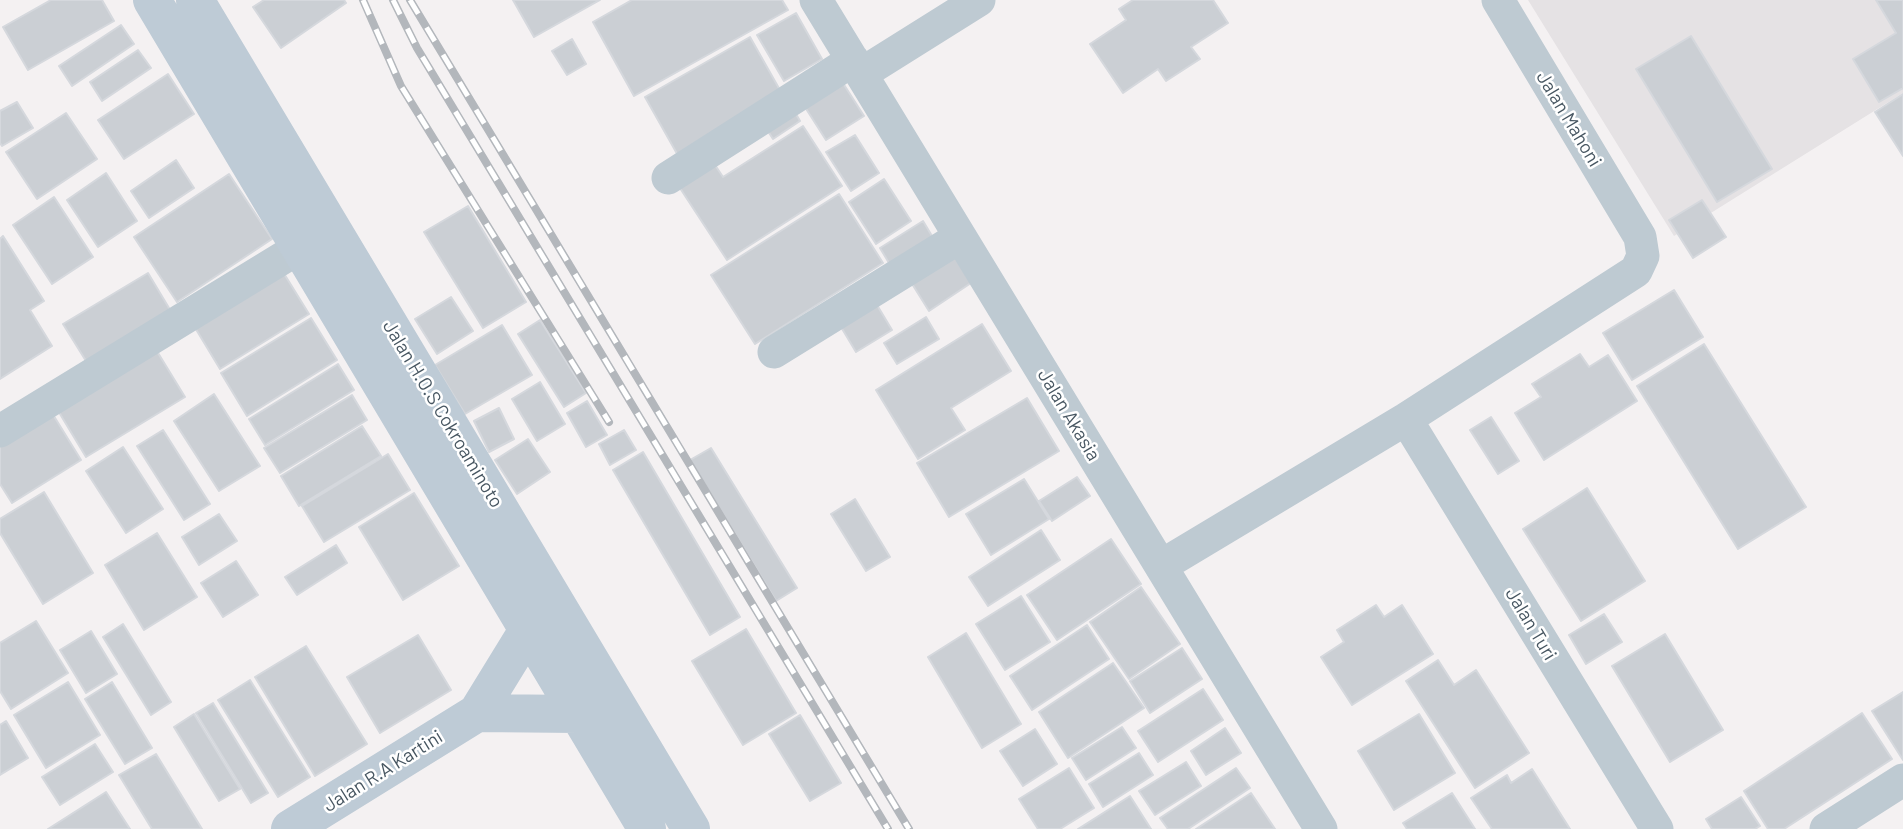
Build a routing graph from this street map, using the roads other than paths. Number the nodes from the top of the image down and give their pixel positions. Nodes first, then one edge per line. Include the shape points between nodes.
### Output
1 (152, 0) edge
2 (195, 0) edge
3 (816, 0) edge
4 (979, 0) edge
5 (1498, 0) edge
6 (857, 67) junction
7 (668, 178) dead end
8 (960, 237) junction
9 (299, 248) junction
10 (774, 352) dead end
11 (1406, 419) junction
12 (0, 431) edge
13 (1161, 566) junction
14 (528, 630) junction
15 (477, 713) junction
16 (578, 714) junction
17 (1903, 779) edge
18 (290, 829) edge
19 (647, 829) edge
20 (691, 829) edge
21 (1321, 829) edge
22 (1657, 829) edge
23 (1826, 829) edge

1 - 9 main road, Jalan H.O.S Cokroaminoto
2 - 20 main road, Jalan H.O.S Cokroaminoto
3 - 6 street, Jalan Akasia
4 - 6 street
5 - 11 street, Jalan Mahoni via 1640,237 1643,256 1636,271
6 - 7 street
6 - 8 street, Jalan Akasia
8 - 10 street
8 - 13 street, Jalan Akasia
9 - 12 street
9 - 14 main road, Jalan H.O.S Cokroaminoto
11 - 13 street
11 - 22 street, Jalan Turi
13 - 21 street, Jalan Akasia
14 - 15 main road
14 - 16 main road, Jalan H.O.S Cokroaminoto
15 - 16 main road
15 - 18 main road, Jalan R.A Kartini
16 - 19 main road, Jalan H.O.S Cokroaminoto
17 - 23 street

